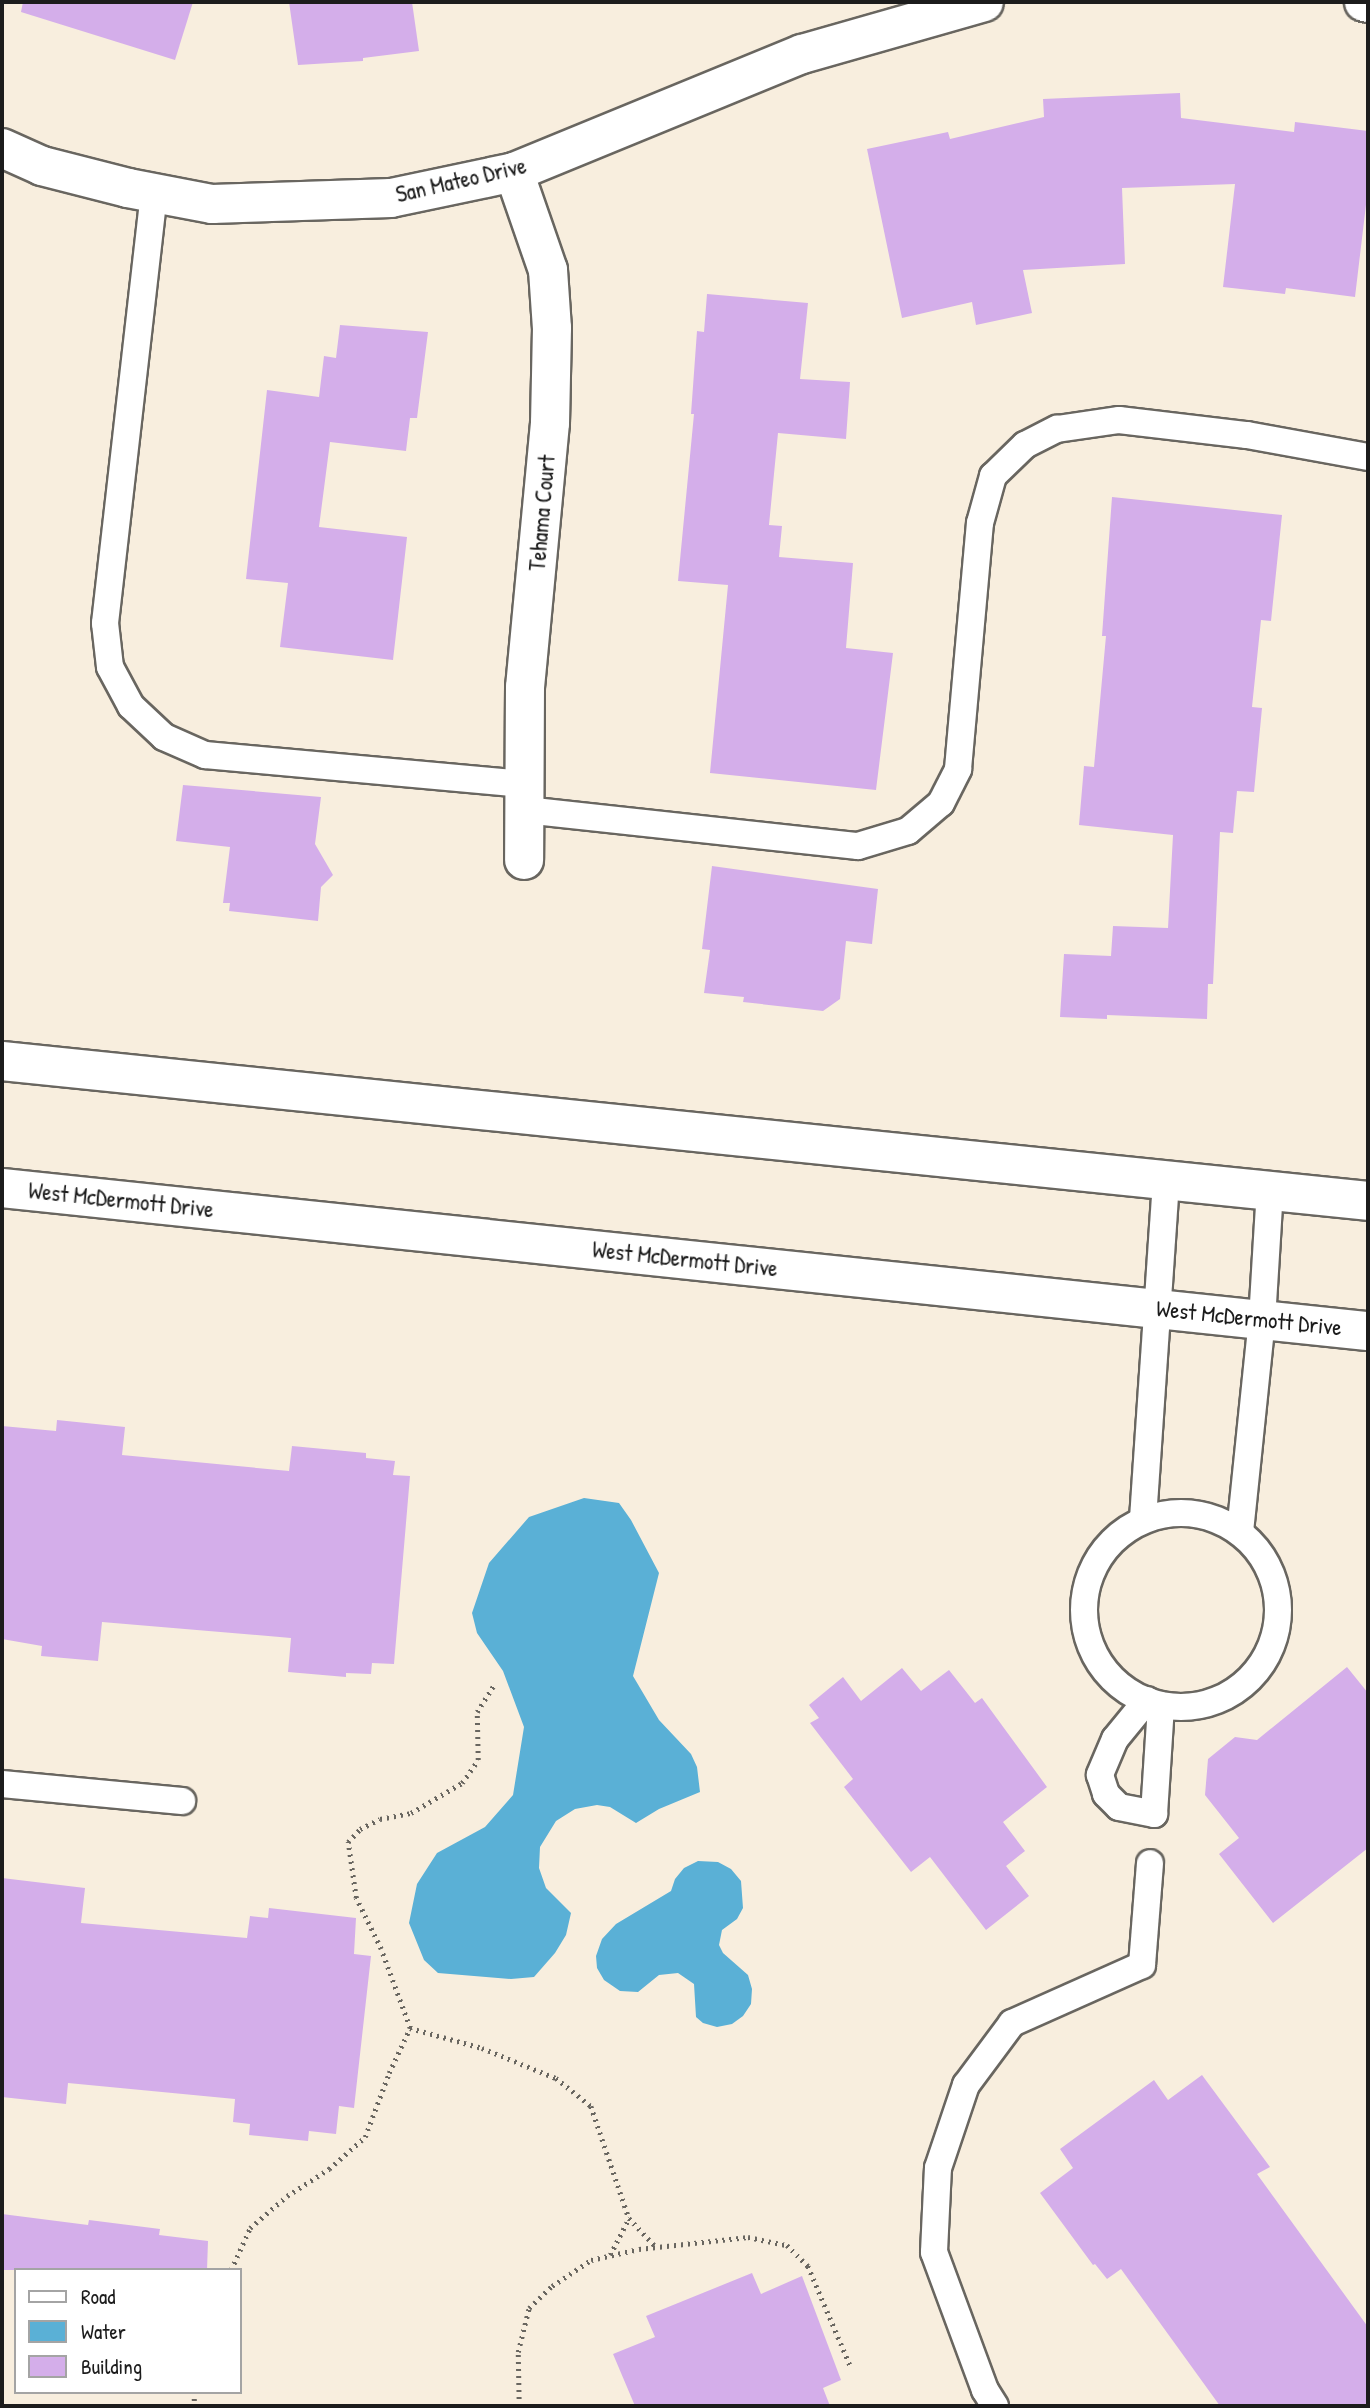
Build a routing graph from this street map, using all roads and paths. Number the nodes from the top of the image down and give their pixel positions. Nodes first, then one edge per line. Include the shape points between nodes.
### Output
1 (984, 2) edge
2 (2, 148) edge
3 (514, 172) junction
4 (154, 193) junction
5 (1368, 457) edge
6 (525, 797) junction
7 (524, 860) dead end
8 (2, 1061) edge
9 (1166, 1179) junction
10 (2, 1188) edge
11 (1270, 1191) junction
12 (1368, 1201) edge
13 (1157, 1308) junction
14 (1262, 1320) junction
15 (1368, 1331) edge
16 (1143, 1519) junction
17 (1240, 1532) junction
18 (493, 1686) dead end
19 (1154, 1702) junction
20 (2, 1784) edge
21 (182, 1801) dead end
22 (1150, 1863) dead end
23 (410, 2028) junction
24 (629, 2218) junction
25 (657, 2248) junction
26 (609, 2256) junction
27 (232, 2268) edge
28 (850, 2365) dead end
29 (519, 2406) edge
30 (995, 2406) edge

1 - 3 main road, San Mateo Drive via 802,54
2 - 4 main road, San Mateo Drive via 42,166
3 - 4 main road, San Mateo Drive via 391,198 212,204
3 - 6 main road, Tehama Court via 548,270 552,328 550,423 525,687
4 - 6 lane via 105,623 110,667 131,706 164,737 205,755
5 - 6 lane via 1247,435 1119,420 1057,429 1025,445 993,476 981,523 958,769 941,803 908,831 858,846
6 - 7 main road, Tehama Court
8 - 9 main road
9 - 11 main road
9 - 13 lane
10 - 13 main road, West McDermott Drive
11 - 12 main road
11 - 14 lane
13 - 14 main road, West McDermott Drive
13 - 16 lane
14 - 15 main road, West McDermott Drive
14 - 17 lane
16 - 17 lane via 1168,1512 1193,1513
16 - 19 lane via 1112,1540 1101,1554 1088,1578 1083,1605 1086,1633 1096,1658 1113,1680
17 - 19 lane via 1259,1550 1272,1573 1279,1602 1277,1632 1266,1660 1246,1684 1220,1699 1191,1707
18 - 23 path via 477,1712 478,1760 463,1783 411,1813 380,1819 360,1829 348,1842 356,1898
19 - 19 lane via 1115,1739 1100,1775 1105,1794 1119,1807 1154,1814
20 - 21 lane
22 - 30 lane via 1142,1965 1012,2023 966,2085 939,2168 934,2252
23 - 24 path via 482,2048 556,2078 591,2106
23 - 27 path via 365,2137 250,2228
24 - 25 path
24 - 26 path
25 - 26 path
25 - 28 path via 748,2236 788,2245 808,2266
26 - 29 path via 591,2260 529,2308 518,2352

